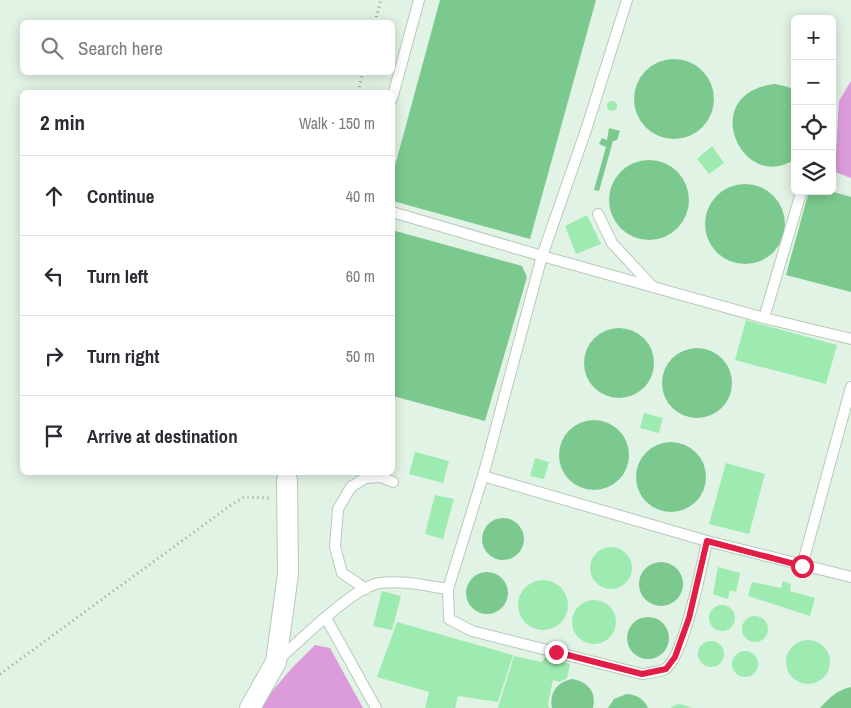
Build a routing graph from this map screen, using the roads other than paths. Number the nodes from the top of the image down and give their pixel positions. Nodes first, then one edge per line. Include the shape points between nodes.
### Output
1 (419, 0) edge
2 (627, 0) edge
3 (394, 90) edge
4 (800, 195) edge
5 (395, 213) edge
6 (598, 214) dead end
7 (542, 256) junction
8 (652, 287) junction
9 (764, 318) junction
10 (851, 339) edge
11 (851, 387) edge
12 (483, 476) junction
13 (287, 480) road end
14 (393, 482) dead end
15 (707, 541) junction
16 (802, 566) junction
17 (851, 577) edge
18 (366, 588) junction
19 (448, 589) junction
20 (326, 618) junction
21 (276, 662) junction
22 (250, 708) edge
23 (376, 708) edge

1 - 3 lane
2 - 7 lane
4 - 9 lane
5 - 7 lane
6 - 8 lane via 612,243
7 - 8 lane
7 - 12 lane
8 - 9 lane
9 - 10 lane
11 - 16 lane
12 - 15 lane
12 - 19 lane
13 - 21 street via 288,574
14 - 18 lane via 381,477 365,478 351,486 338,509 335,547 342,573
15 - 16 lane
15 - 19 lane via 689,618 675,657 666,669 642,674 472,631 449,619
16 - 17 lane
18 - 19 lane via 378,583 395,583
18 - 20 lane via 352,595
20 - 21 lane
20 - 23 lane
21 - 22 street

